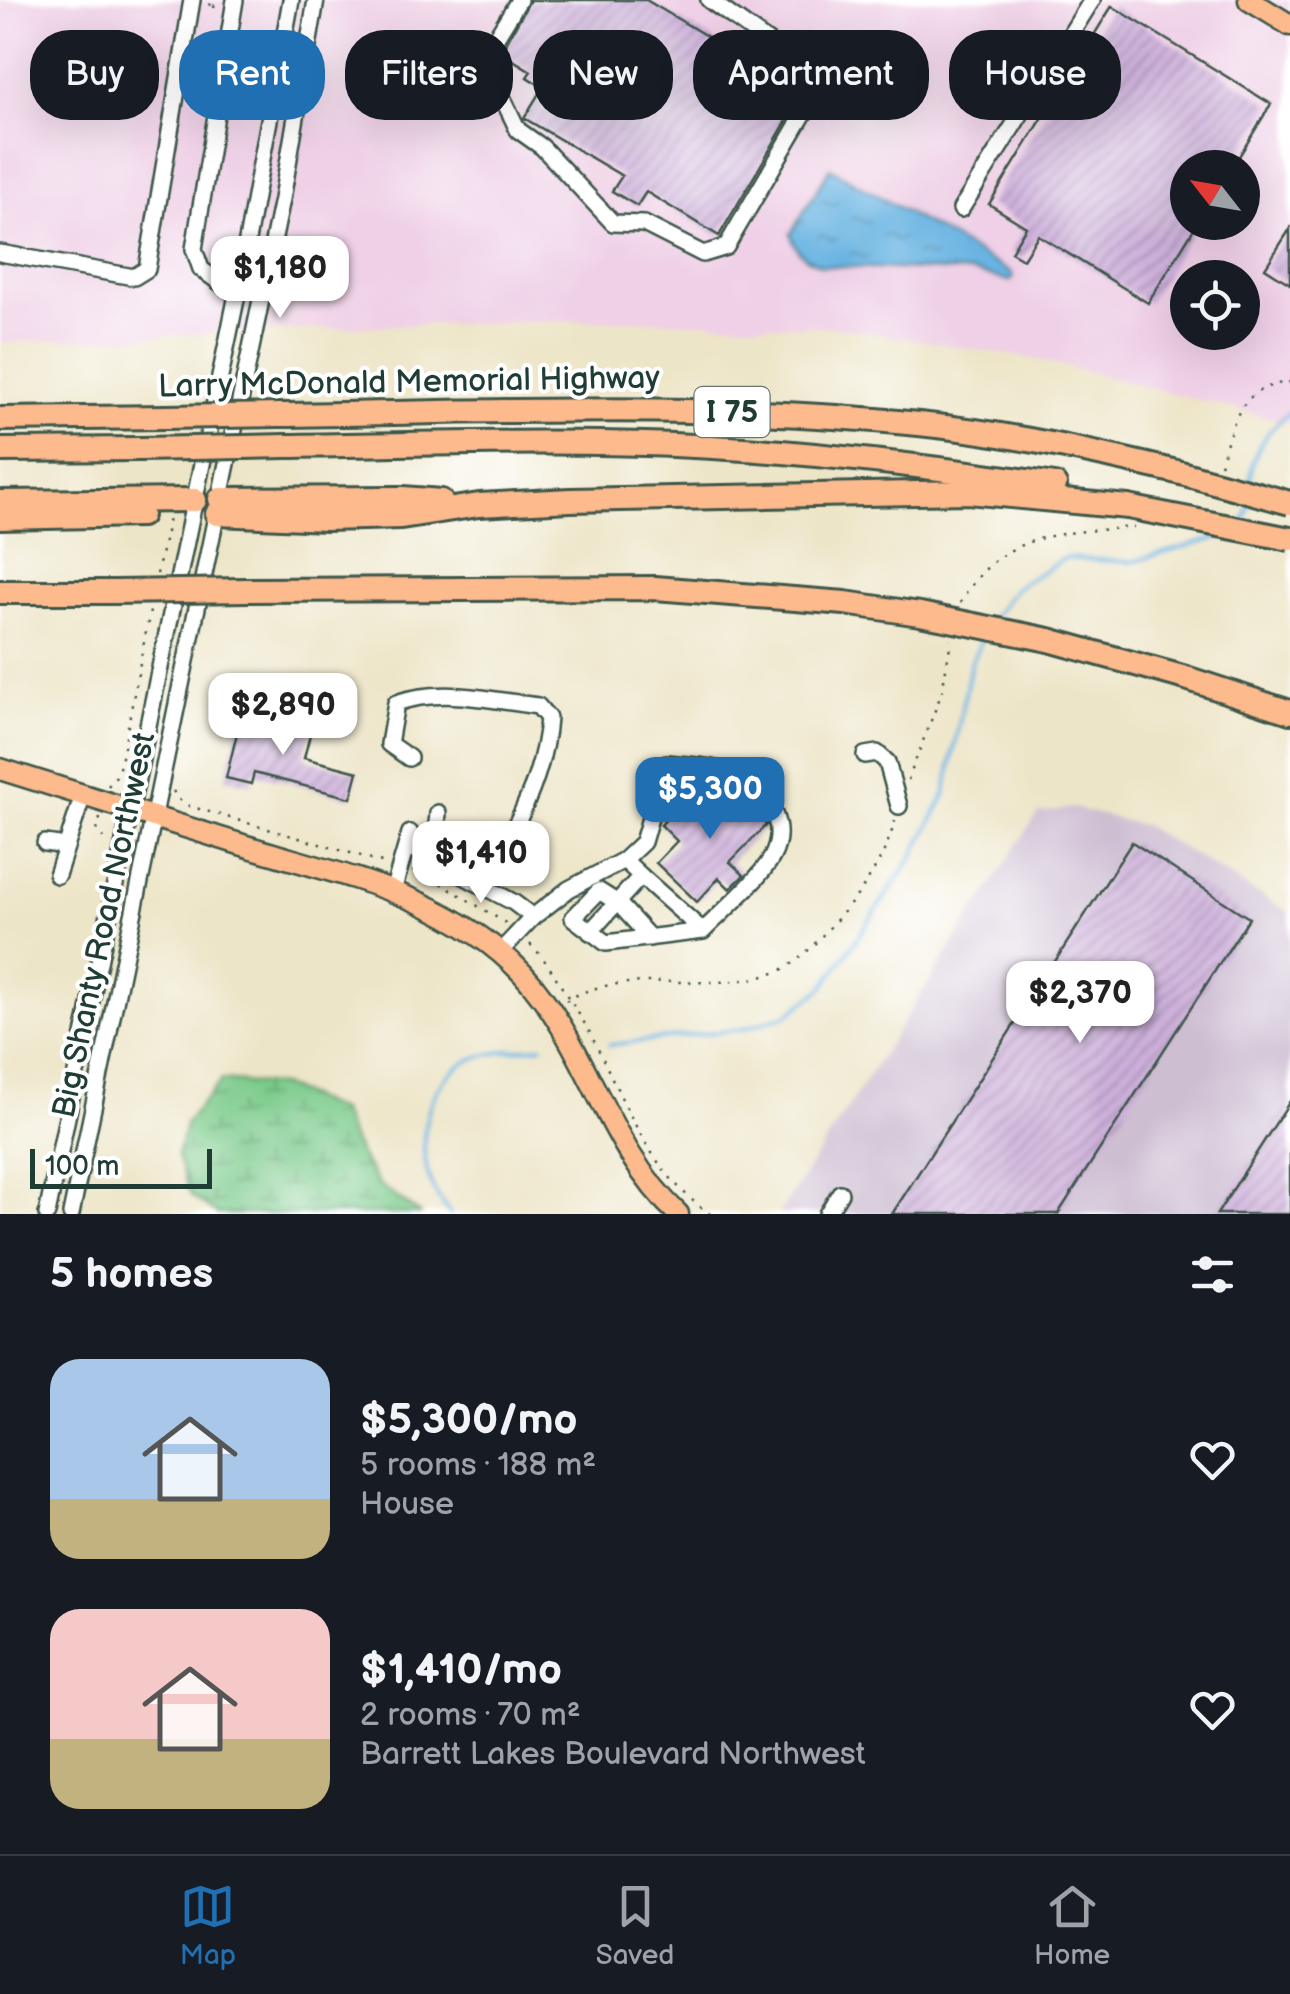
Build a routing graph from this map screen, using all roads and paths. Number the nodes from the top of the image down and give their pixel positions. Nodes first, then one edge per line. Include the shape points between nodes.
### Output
1 (192, 0) edge
2 (213, 0) edge
3 (235, 0) edge
4 (291, 0) edge
5 (316, 0) edge
6 (519, 0) edge
7 (710, 0) edge
8 (1092, 0) edge
9 (1250, 0) edge
10 (212, 6) dead end
11 (1290, 25) edge
12 (750, 30) edge
13 (803, 120) edge
14 (961, 209) dead end
15 (0, 253) edge
16 (237, 294) junction
17 (1290, 382) edge
18 (0, 419) edge
19 (0, 450) edge
20 (1215, 477) dead end
21 (0, 502) edge
22 (1290, 503) edge
23 (218, 507) junction
24 (186, 510) junction
25 (1135, 510) junction
26 (0, 518) edge
27 (1290, 538) edge
28 (156, 576) dead end
29 (0, 592) edge
30 (960, 604) dead end
31 (150, 613) dead end
32 (951, 637) dead end
33 (1290, 712) edge
34 (865, 755) dead end
35 (408, 758) dead end
36 (0, 769) edge
37 (723, 773) junction
38 (108, 784) dead end
39 (83, 795) junction
40 (899, 806) junction
41 (692, 808) dead end
42 (130, 810) junction
43 (154, 818) junction
44 (45, 843) dead end
45 (66, 846) junction
46 (624, 860) junction
47 (494, 864) dead end
48 (57, 875) dead end
49 (641, 876) junction
50 (393, 891) junction
51 (618, 903) junction
52 (533, 917) junction
53 (703, 931) junction
54 (650, 938) junction
55 (500, 952) junction
56 (561, 1004) junction
57 (840, 1193) dead end
58 (72, 1207) edge
59 (48, 1214) edge
60 (678, 1214) edge
61 (710, 1214) edge
62 (827, 1214) edge

1 - 15 street via 147,269 134,278
2 - 10 path
3 - 16 street via 194,249 201,269
4 - 16 street, Big Shanty Road Northwest
5 - 23 street, Big Shanty Road Northwest
6 - 13 street via 495,39 492,76 518,130 612,223 644,224 703,254 726,247
7 - 12 street
8 - 14 street
9 - 11 main road
16 - 24 street, Big Shanty Road Northwest
17 - 20 path via 1259,391 1240,407
18 - 22 highway, Larry McDonald Memorial Highway / I 75, bridge via 786,414 1033,441
19 - 25 highway, bridge via 725,448 834,456
21 - 24 highway
23 - 24 street
23 - 25 highway via 403,498 480,505 968,492
23 - 43 street, Big Shanty Road Northwest
24 - 26 highway
24 - 28 path
24 - 42 street, Big Shanty Road Northwest
25 - 27 highway, bridge
25 - 30 path via 1022,543 988,565
29 - 33 highway, bridge via 654,588 845,603 1049,640
31 - 38 path via 121,762
32 - 40 path via 942,692
34 - 40 street via 877,753 887,762
35 - 47 street via 389,744 396,703 418,696 456,694 538,706 548,718 531,791
36 - 39 main road
37 - 41 street
37 - 46 street via 666,763 650,826
37 - 53 street via 743,779 780,824 771,859
39 - 42 main road
39 - 45 street
40 - 56 path via 866,885 788,966 760,977 594,987
42 - 43 main road
42 - 59 street, Big Shanty Road Northwest
43 - 50 main road
43 - 58 street, Big Shanty Road Northwest
44 - 45 street
45 - 48 street
46 - 49 street
46 - 52 street via 568,888
49 - 51 street
49 - 53 street
50 - 52 street via 408,840
50 - 55 main road via 450,916
51 - 54 street
51 - 54 street via 599,891 573,918 606,943
52 - 55 street
53 - 54 street
55 - 56 main road
56 - 60 main road via 618,1138
56 - 61 path via 590,1032 648,1148
57 - 62 street

